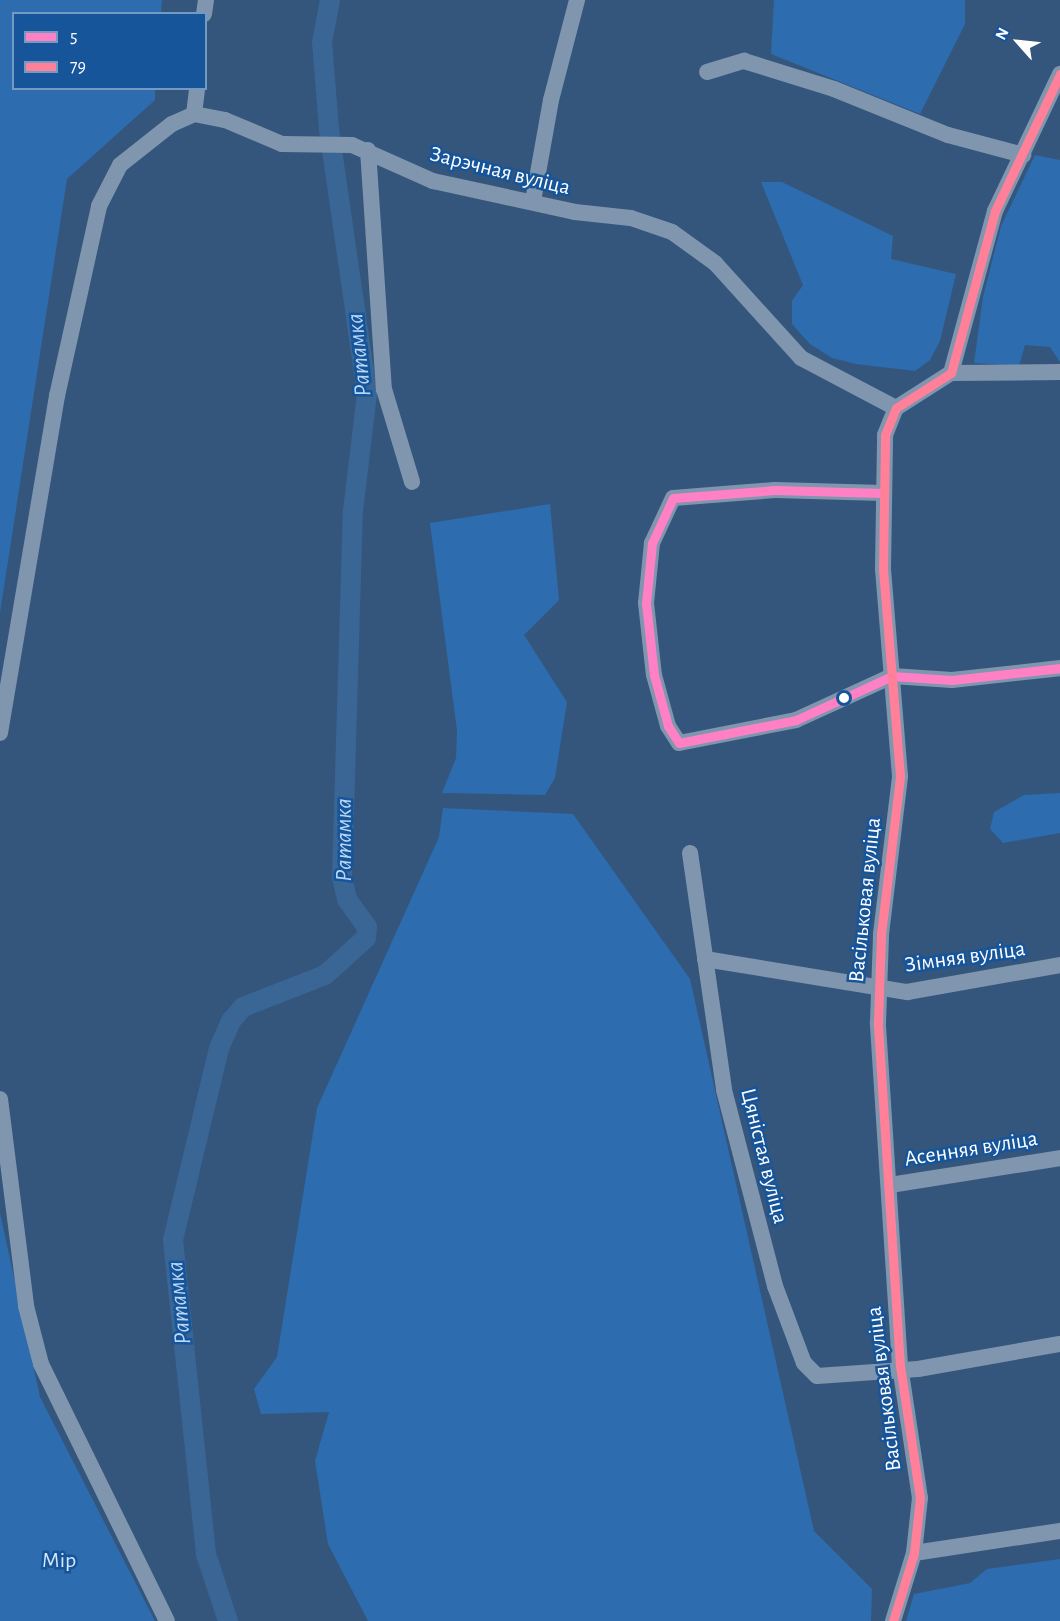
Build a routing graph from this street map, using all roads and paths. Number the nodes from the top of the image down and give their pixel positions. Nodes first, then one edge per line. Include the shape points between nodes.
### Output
1 (577, 0) edge
2 (706, 72) dead end
3 (1060, 74) edge
4 (196, 90) edge
5 (194, 114) junction
6 (360, 147) junction
7 (1023, 155) junction
8 (533, 201) junction
9 (1060, 372) edge
10 (951, 373) junction
11 (901, 405) junction
12 (412, 482) dead end
13 (883, 493) junction
14 (1060, 668) edge
15 (892, 676) junction
16 (0, 733) edge
17 (690, 853) dead end
18 (705, 959) junction
19 (1060, 965) edge
20 (877, 984) junction
21 (0, 1099) edge
22 (1060, 1158) edge
23 (890, 1185) junction
24 (1060, 1344) edge
25 (900, 1366) junction
26 (1060, 1531) edge
27 (914, 1553) junction
28 (167, 1621) edge
29 (893, 1621) edge

1 - 8 street
2 - 7 street via 744,62 834,89 948,135
3 - 7 street
4 - 5 street
5 - 6 street via 282,144
5 - 16 street via 171,124 120,165 101,199 57,396
6 - 8 street, Зарэчная вуліца via 433,181
6 - 12 street via 384,389
7 - 10 street via 977,262
8 - 11 street, Зарэчная вуліца via 631,218 672,232 715,263 801,358
9 - 10 street
10 - 11 street
11 - 13 street, Васільковая вуліца via 885,435
13 - 15 street, Васільковая вуліца
13 - 15 street via 775,490 673,498 652,543 646,603 654,675 668,726 679,743 796,720
14 - 15 street via 952,680
15 - 20 street, Васільковая вуліца via 900,776
17 - 18 street, Цяністая вуліца
18 - 20 street, Зімняя вуліца
18 - 25 street, Цяністая вуліца via 737,1146 775,1286 804,1363 817,1376
19 - 20 street, Зімняя вуліца via 907,992
20 - 23 street, Васільковая вуліца
21 - 28 street via 26,1306 41,1364
22 - 23 street, Асенняя вуліца
23 - 25 street, Васільковая вуліца
24 - 25 street via 918,1368
25 - 27 street, Васільковая вуліца via 920,1498
26 - 27 street
27 - 29 street, Васільковая вуліца

